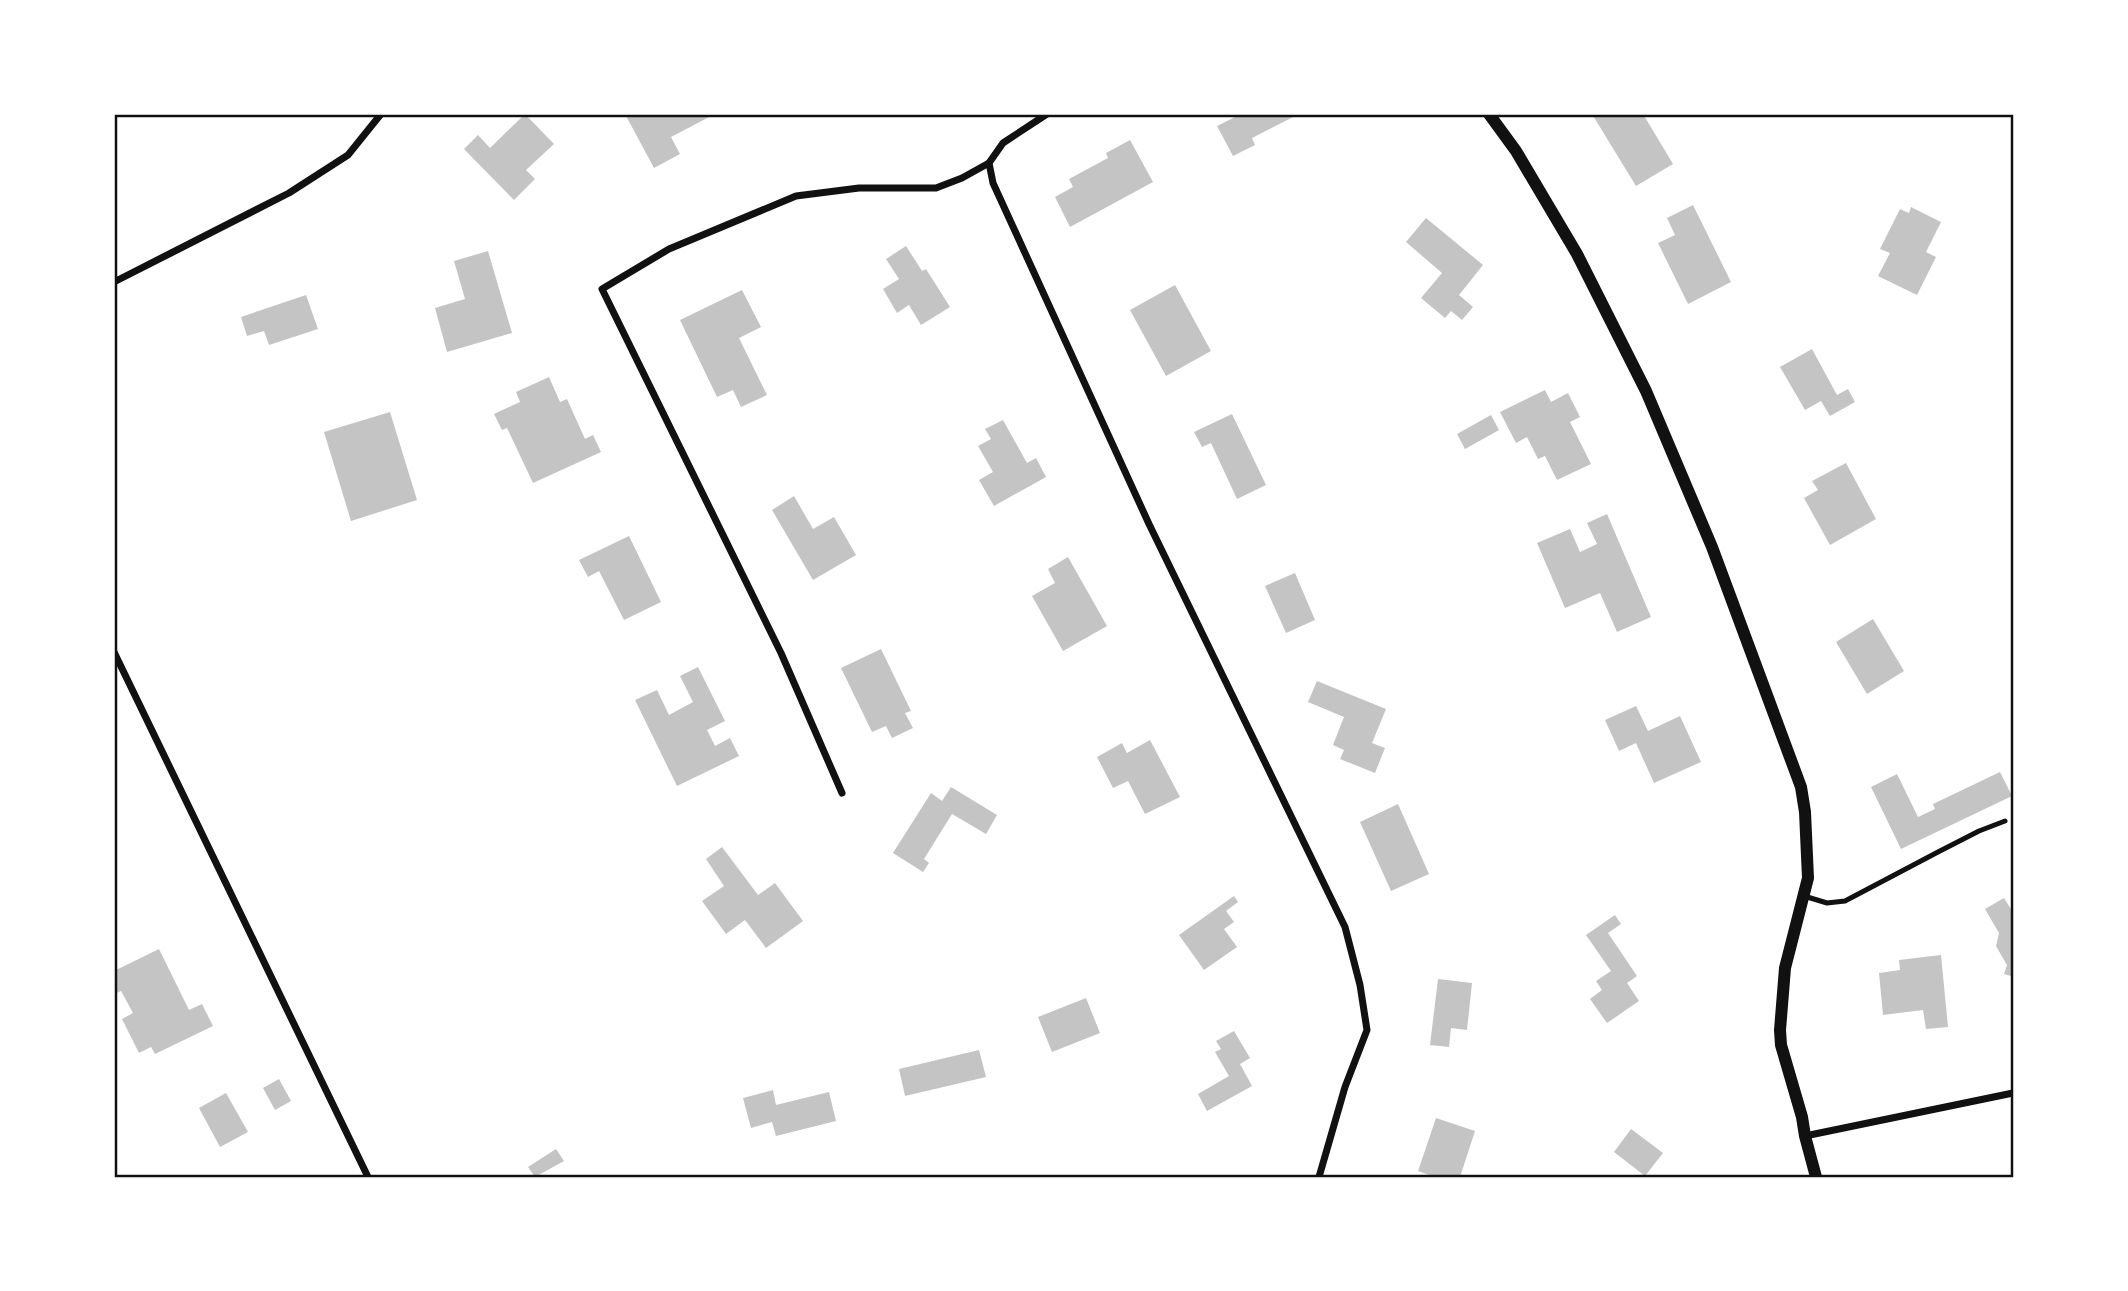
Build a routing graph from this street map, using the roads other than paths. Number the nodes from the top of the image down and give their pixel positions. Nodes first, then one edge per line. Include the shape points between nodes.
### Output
1 (381, 114) edge
2 (1047, 114) edge
3 (1489, 114) edge
4 (989, 163) junction
5 (114, 282) edge
6 (114, 652) edge
7 (842, 793) dead end
8 (2004, 821) dead end
9 (1804, 897) junction
10 (2012, 1093) dead end
11 (1805, 1136) junction
12 (368, 1177) edge
13 (1319, 1177) edge
14 (1816, 1177) edge

1 - 5 street via 348,155 289,193
2 - 4 street via 1003,143
3 - 9 street via 1517,151 1577,254 1646,391 1712,547 1801,787 1808,878
4 - 7 street via 936,188 859,188 796,196 669,249 602,289 781,653
4 - 13 street via 993,183 1149,524 1345,927 1367,1030
6 - 12 street
8 - 9 lane via 1845,901 1827,903
9 - 11 street via 1785,968 1780,1030
10 - 11 street
11 - 14 street

